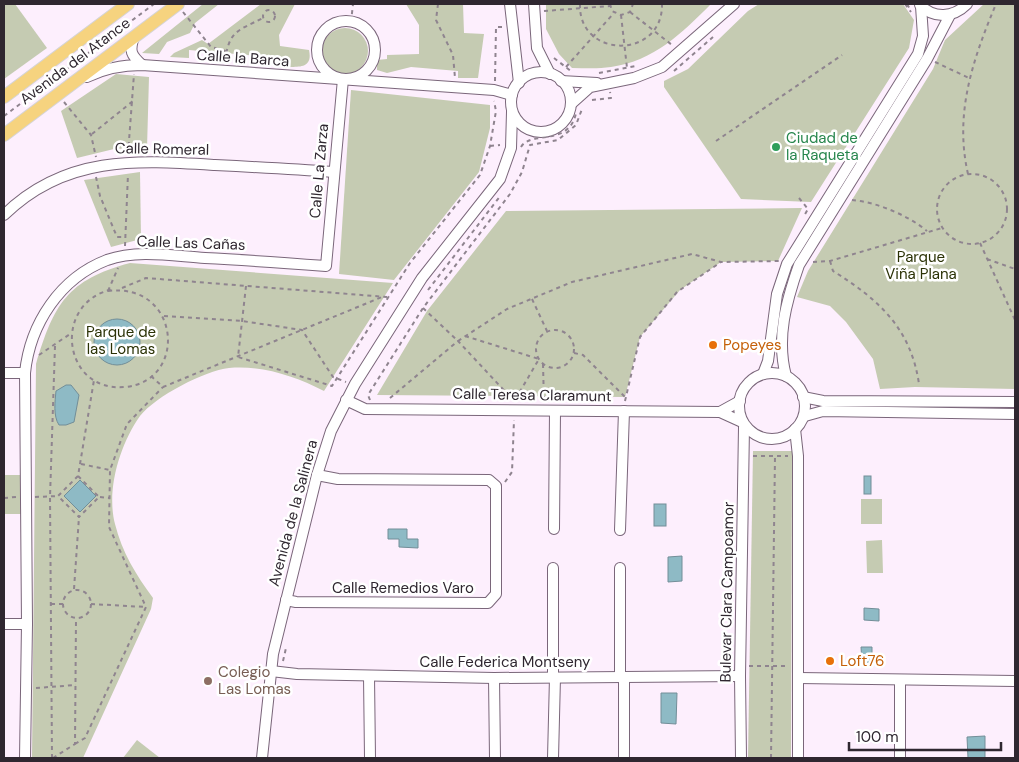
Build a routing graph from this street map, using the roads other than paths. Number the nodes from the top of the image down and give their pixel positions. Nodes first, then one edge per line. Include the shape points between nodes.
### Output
1 (128, 4) edge
2 (177, 4) edge
3 (510, 4) edge
4 (534, 4) edge
5 (734, 4) edge
6 (967, 4) edge
7 (920, 5) edge
8 (166, 8) edge
9 (950, 14) junction
10 (134, 37) junction
11 (142, 65) junction
12 (321, 65) junction
13 (369, 67) junction
14 (550, 74) junction
15 (308, 78) junction
16 (343, 79) junction
17 (607, 79) junction
18 (561, 81) junction
19 (519, 83) junction
20 (383, 84) junction
21 (70, 85) junction
22 (7, 94) edge
23 (512, 94) junction
24 (574, 105) junction
25 (512, 112) junction
26 (529, 129) junction
27 (4, 135) edge
28 (516, 149) junction
29 (333, 172) junction
30 (4, 215) edge
31 (326, 266) joint
32 (4, 373) edge
33 (25, 373) junction
34 (763, 374) junction
35 (786, 376) junction
36 (803, 397) junction
37 (346, 400) junction
38 (740, 401) junction
39 (1015, 402) edge
40 (554, 407) junction
41 (624, 411) junction
42 (720, 412) junction
43 (1015, 414) edge
44 (805, 416) junction
45 (743, 424) junction
46 (795, 429) junction
47 (317, 475) junction
48 (554, 529) dead end
49 (620, 530) dead end
50 (553, 568) dead end
51 (620, 568) dead end
52 (286, 600) junction
53 (4, 624) edge
54 (27, 624) junction
55 (270, 671) junction
56 (740, 671) junction
57 (369, 676) junction
58 (554, 677) junction
59 (622, 677) junction
60 (494, 678) junction
61 (799, 678) junction
62 (900, 680) junction
63 (1015, 681) edge
64 (25, 758) edge
65 (262, 758) edge
66 (370, 758) edge
67 (494, 758) edge
68 (553, 758) edge
69 (624, 758) edge
70 (741, 758) edge
71 (798, 758) edge
72 (900, 758) edge

1 - 22 main road, Avenida del Atance
2 - 8 main road, Avenida del Atance
3 - 19 street
4 - 14 street via 537,48
5 - 17 street via 662,67 634,78
6 - 9 street
7 - 9 street via 932,13
7 - 34 street via 923,36 918,54 789,261 777,294 768,361
8 - 10 main road, Avenida del Atance
9 - 35 street via 927,59 800,262 782,324 781,348
10 - 11 street via 130,48 132,56
10 - 21 main road, Avenida del Atance
11 - 15 street, Calle la Barca
11 - 21 street, Calle la Barca via 102,70
12 - 13 street via 317,47 325,30 342,22 351,22 360,25 373,40
12 - 15 street
12 - 16 street, Calle la Barca via 334,77
13 - 16 street, Calle la Barca via 362,74
13 - 20 street
14 - 18 street
14 - 19 street via 534,73
15 - 16 street, Calle la Barca
16 - 20 street, Calle la Barca
16 - 29 street, Calle La Zarza
17 - 18 street
17 - 24 street via 586,90
18 - 24 street
19 - 23 street
20 - 23 street, Calle la Barca
21 - 27 main road, Avenida del Atance
23 - 25 street
24 - 26 street via 556,128 540,132
25 - 26 street
25 - 28 street, Avenida de la Salinera
26 - 28 street, Avenida de la Salinera via 516,138
28 - 37 street, Avenida de la Salinera via 500,179 422,278
29 - 30 street, Calle Romeral via 150,161 111,163 81,170 43,186
29 - 31 street, Calle La Zarza
31 - 33 street, Calle Las Cañas via 140,254 107,260 77,277 52,300 35,330
32 - 33 street
33 - 54 street, Calle Las Cañas
34 - 35 street
34 - 38 street via 750,383
35 - 36 street
36 - 39 street via 823,401
36 - 44 street
37 - 40 street, Calle Teresa Claramunt via 365,408
37 - 47 street, Avenida de la Salinera via 331,431
38 - 42 street, Calle Teresa Claramunt
38 - 45 street
40 - 41 street, Calle Teresa Claramunt
40 - 48 street
41 - 42 street, Calle Teresa Claramunt
41 - 49 street
42 - 45 street, Calle Teresa Claramunt
43 - 44 street via 823,411
44 - 46 street
45 - 46 street via 757,436 772,439 788,435
45 - 56 street, Bulevar Clara Campoamor
46 - 61 street via 798,456
47 - 52 street, Avenida de la Salinera
47 - 52 street, Calle Remedios Varo via 338,479 489,480 496,486 496,594 488,603
50 - 58 street
51 - 59 street
52 - 55 street, Avenida de la Salinera
53 - 54 street
54 - 64 street, Calle Las Cañas
55 - 57 street, Calle Federica Montseny
55 - 65 street, Avenida de la Salinera
56 - 59 street, Calle Federica Montseny
56 - 70 street, Bulevar Clara Campoamor
57 - 60 street, Calle Federica Montseny
57 - 66 street
58 - 59 street, Calle Federica Montseny
58 - 60 street, Calle Federica Montseny
58 - 68 street
59 - 69 street
60 - 67 street
61 - 62 street
61 - 71 street
62 - 63 street
62 - 72 street

